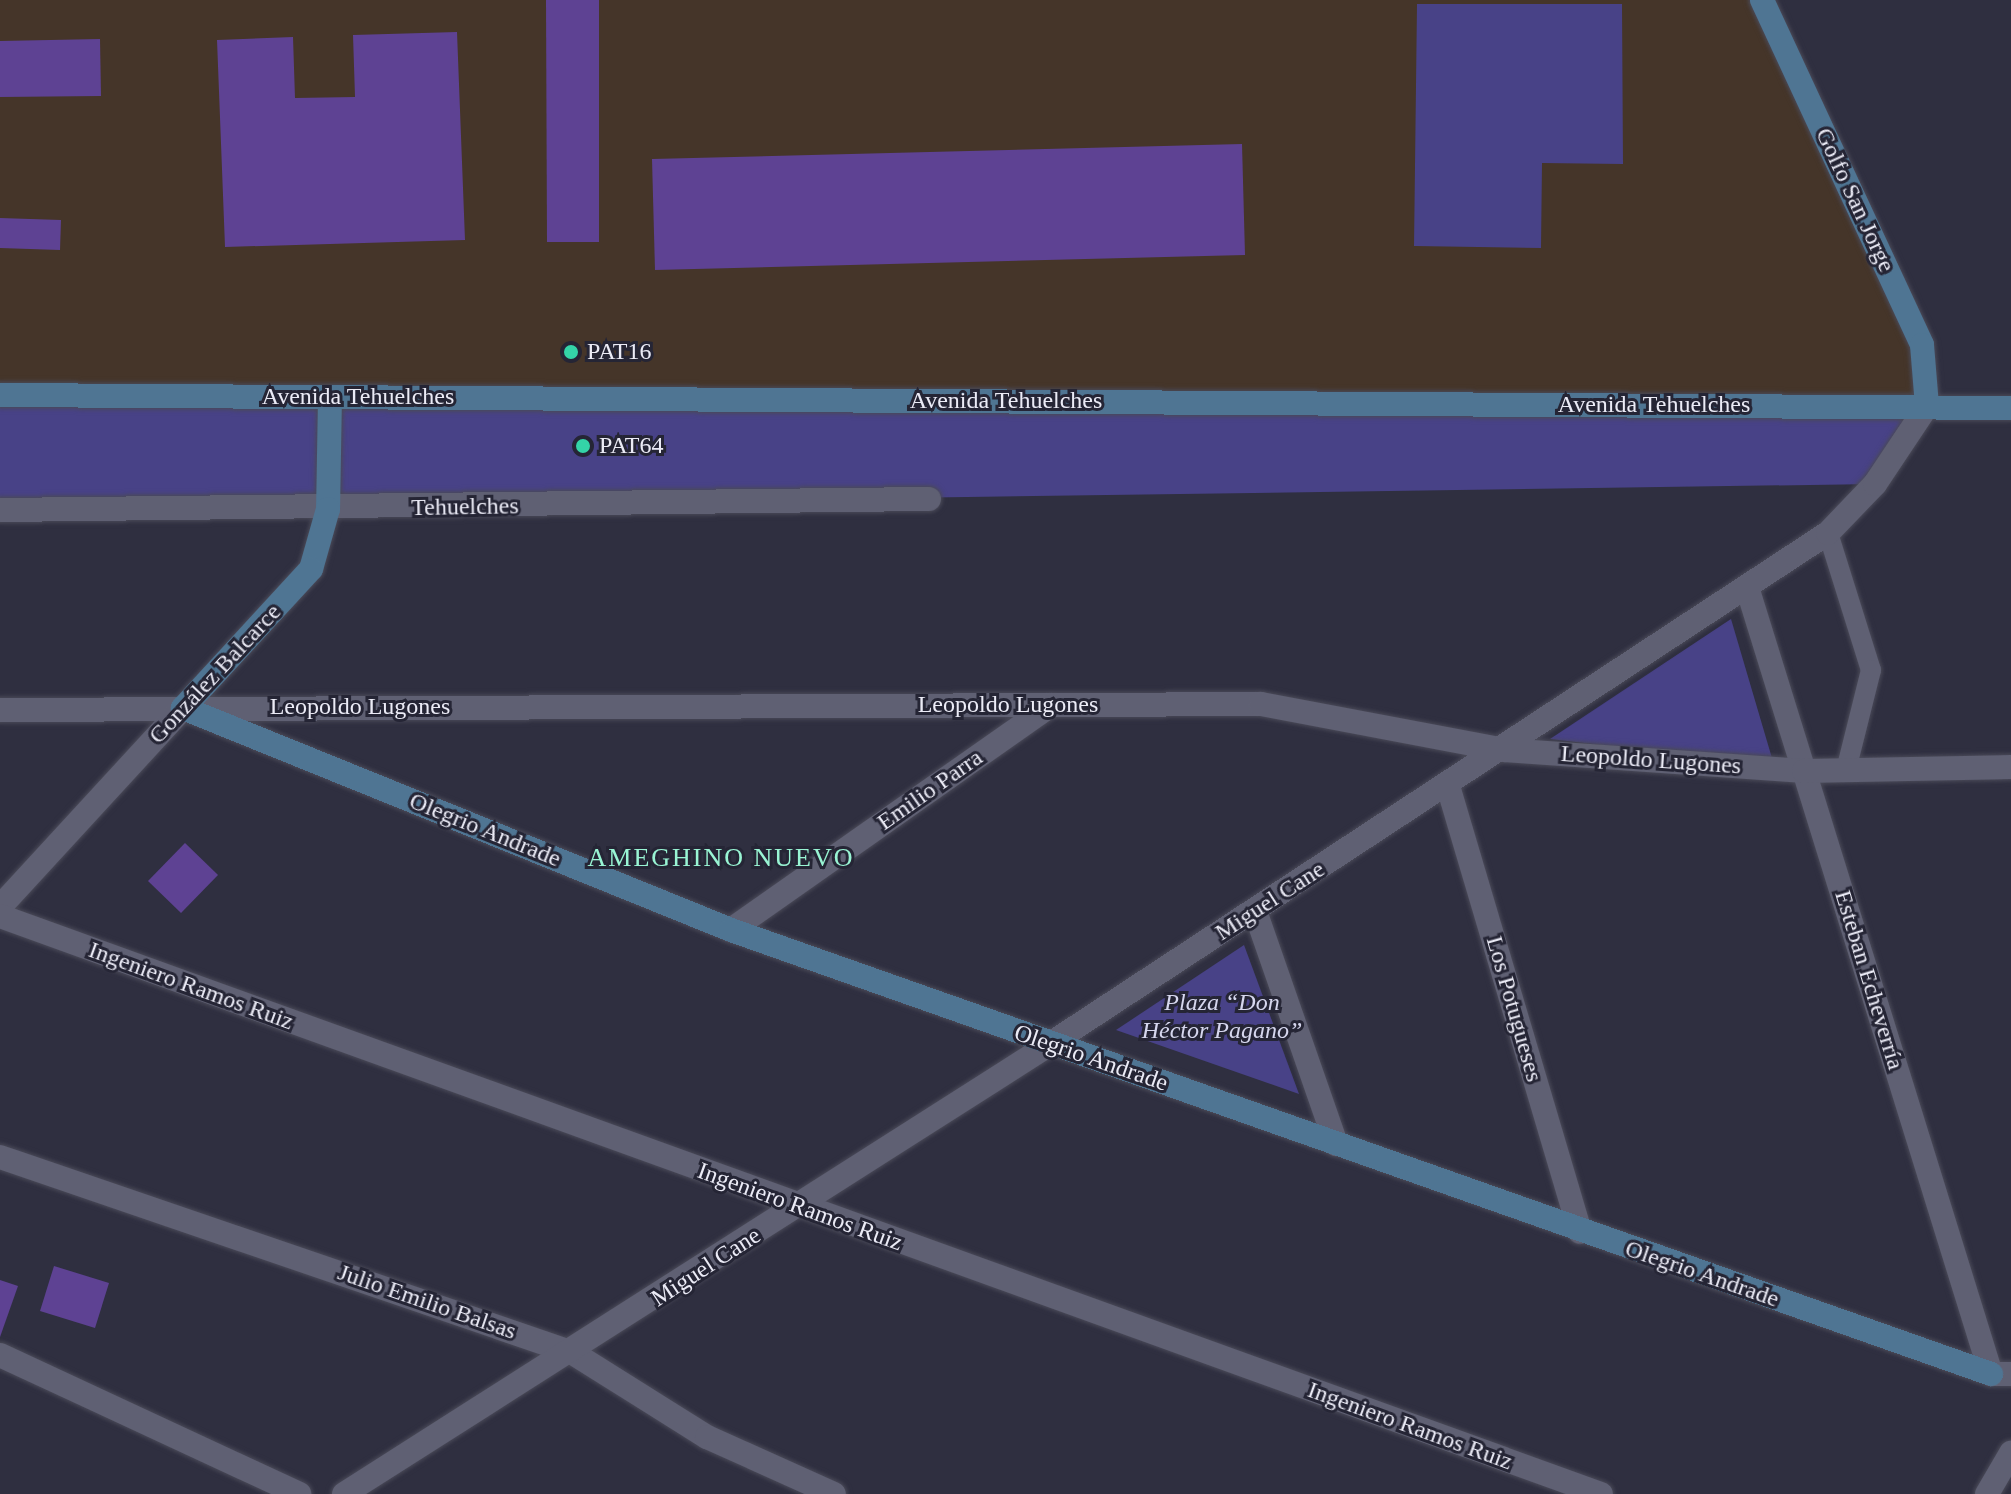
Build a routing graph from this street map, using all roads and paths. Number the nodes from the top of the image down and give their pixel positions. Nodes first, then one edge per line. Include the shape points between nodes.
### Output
1 (1762, 0) edge
2 (0, 395) edge
3 (330, 397) junction
4 (1927, 406) junction
5 (2011, 408) edge
6 (929, 499) dead end
7 (328, 509) junction
8 (0, 510) edge
9 (1828, 533) junction
10 (1747, 587) junction
11 (1051, 705) junction
12 (183, 708) junction
13 (0, 710) edge
14 (1504, 750) junction
15 (2011, 767) edge
16 (1846, 770) junction
17 (1804, 771) junction
18 (1448, 786) junction
19 (0, 907) edge
20 (1255, 911) junction
21 (0, 916) edge
22 (731, 930) junction
23 (1050, 1044) junction
24 (1336, 1144) junction
25 (0, 1157) edge
26 (798, 1207) junction
27 (1580, 1232) junction
28 (573, 1353) junction
29 (0, 1355) edge
30 (2001, 1374) edge
31 (2011, 1453) edge
32 (822, 1492) edge
33 (299, 1494) edge
34 (344, 1494) edge
35 (1601, 1494) edge
36 (1987, 1494) edge

1 - 4 main road, Golfo San Jorge via 1922,345
2 - 3 main road, Avenida Tehuelches
3 - 4 main road, Avenida Tehuelches
3 - 7 main road, González Balcarce
4 - 5 main road, Avenida Tehuelches
4 - 9 street, Miguel Cane via 1875,484
6 - 7 street, Tehuelches
7 - 8 street, Tehuelches
7 - 12 main road, González Balcarce via 311,569
9 - 10 street, Miguel Cane
9 - 16 lane via 1871,670
10 - 14 street, Miguel Cane
10 - 17 street, Esteban Echeverría
11 - 12 street, Leopoldo Lugones
11 - 14 street, Leopoldo Lugones via 1261,704
11 - 22 street, Emilio Parra
12 - 13 street, Leopoldo Lugones
12 - 19 street, González Balcarce
12 - 22 main road, Olegrio Andrade
14 - 17 street, Leopoldo Lugones
14 - 18 street, Miguel Cane
15 - 16 street, Leopoldo Lugones
16 - 17 street, Leopoldo Lugones
17 - 30 street, Esteban Echeverría
18 - 20 street, Miguel Cane
18 - 27 street, Los Potugueses
20 - 23 street, Miguel Cane
20 - 24 street
21 - 26 street, Ingeniero Ramos Ruiz
22 - 23 main road, Olegrio Andrade
23 - 24 main road, Olegrio Andrade
23 - 26 street, Miguel Cane
24 - 27 main road, Olegrio Andrade
25 - 28 street, Julio Emilio Balsas
26 - 28 street, Miguel Cane
26 - 35 street, Ingeniero Ramos Ruiz
27 - 30 main road, Olegrio Andrade
28 - 32 street, Julio Emilio Balsas via 707,1437
28 - 34 street, Miguel Cane
29 - 33 street
31 - 36 street

